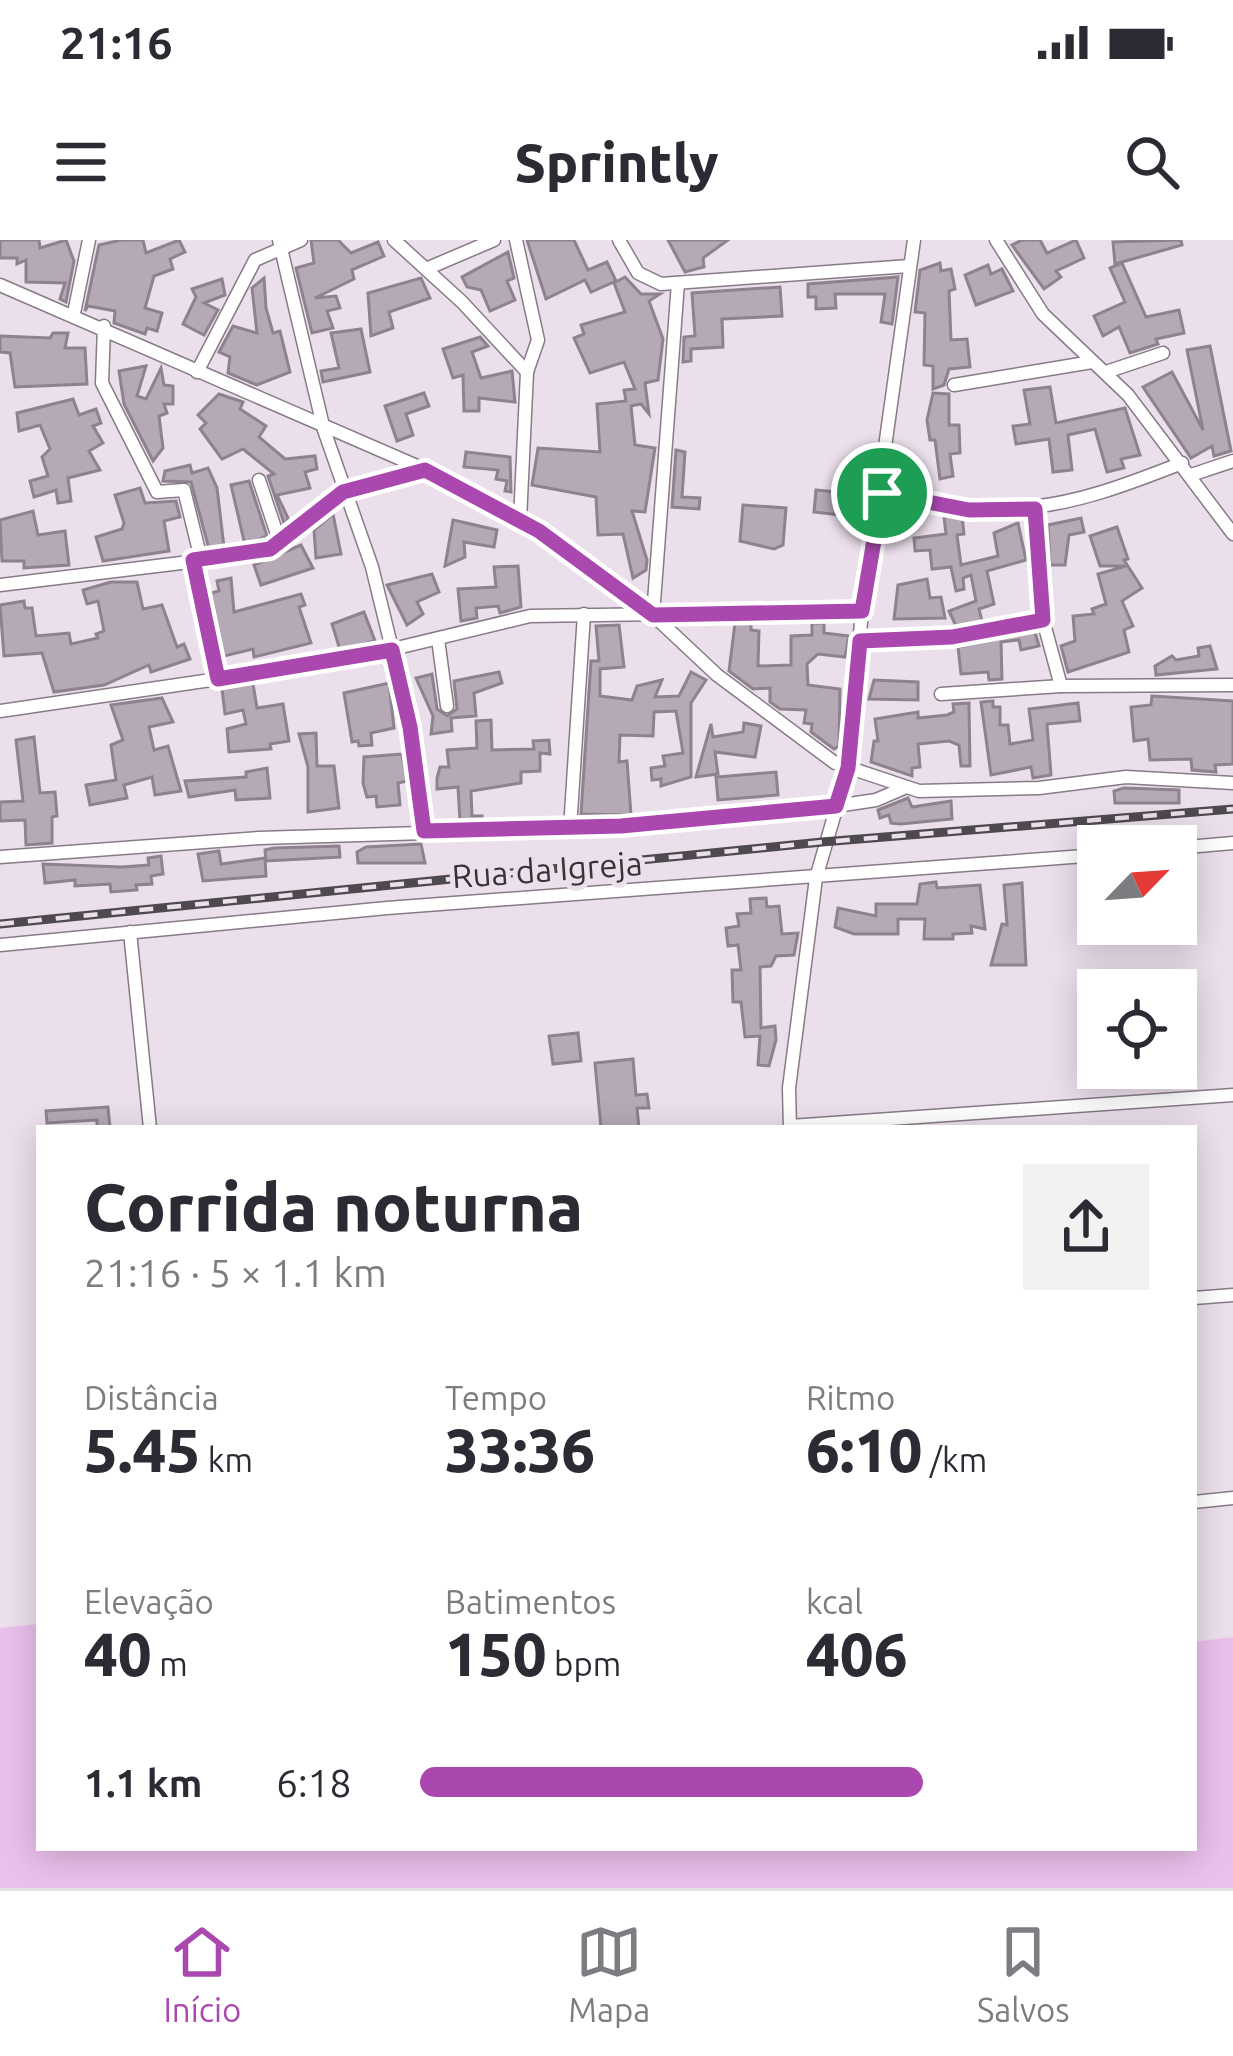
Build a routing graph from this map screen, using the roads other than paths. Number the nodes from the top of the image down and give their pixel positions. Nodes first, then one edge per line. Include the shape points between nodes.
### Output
1 (89, 240) edge
2 (302, 240) edge
3 (394, 240) edge
4 (494, 240) edge
5 (517, 240) edge
6 (619, 240) edge
7 (914, 240) edge
8 (996, 240) edge
9 (279, 243) edge
10 (909, 266) junction
11 (426, 269) junction
12 (677, 283) junction
13 (0, 285) edge
14 (74, 313) junction
15 (104, 326) junction
16 (1163, 353) dead end
17 (1092, 362) junction
18 (197, 372) junction
19 (526, 372) junction
20 (1106, 372) junction
21 (954, 385) dead end
22 (324, 430) junction
23 (1233, 461) edge
24 (1187, 469) junction
25 (425, 470) junction
26 (259, 480) dead end
27 (343, 492) junction
28 (882, 493) junction
29 (1035, 509) junction
30 (520, 520) junction
31 (1233, 534) edge
32 (280, 542) junction
33 (197, 559) junction
34 (0, 585) edge
35 (862, 611) junction
36 (584, 614) junction
37 (653, 615) junction
38 (1043, 620) junction
39 (438, 639) junction
40 (860, 641) junction
41 (392, 650) junction
42 (218, 679) junction
43 (1233, 685) edge
44 (1060, 686) junction
45 (941, 694) dead end
46 (447, 706) dead end
47 (0, 711) edge
48 (848, 768) junction
49 (1233, 783) edge
50 (904, 788) junction
51 (836, 806) junction
52 (570, 829) junction
53 (424, 831) junction
54 (1233, 844) edge
55 (1197, 847) edge
56 (1077, 856) edge
57 (0, 857) edge
58 (816, 878) junction
59 (130, 932) junction
60 (0, 945) edge
61 (1233, 1095) edge
62 (150, 1125) edge
63 (790, 1125) edge
64 (818, 1125) edge
65 (1233, 1295) edge
66 (1197, 1298) edge
67 (1233, 1498) edge
68 (1197, 1502) edge

1 - 14 street
2 - 9 street
3 - 11 street
4 - 11 street
5 - 19 street via 538,340
6 - 12 street via 646,279
7 - 10 street
8 - 17 street via 1043,314
9 - 18 street via 245,274
9 - 22 street
10 - 12 street
10 - 28 street
11 - 19 street
12 - 37 street
13 - 14 street
14 - 15 street
15 - 18 street
15 - 33 street via 102,383 158,492 184,490
16 - 20 street
17 - 20 street
17 - 21 street
18 - 22 street
19 - 30 street
20 - 24 street
22 - 25 street
22 - 27 street
23 - 24 street
24 - 29 street
24 - 31 street
25 - 27 street
25 - 30 street
26 - 32 street
27 - 32 street
27 - 41 street
28 - 29 street via 969,510
28 - 35 street
29 - 38 street
30 - 37 street
32 - 33 street via 255,554
33 - 34 street
33 - 42 street
35 - 37 street
35 - 40 street
36 - 37 street
36 - 39 street via 530,616
36 - 52 street
37 - 48 street via 800,740
38 - 40 street via 952,637
38 - 44 street
39 - 41 street
39 - 46 street
40 - 48 street
41 - 42 street
41 - 53 street
42 - 47 street
43 - 44 street
44 - 45 street
48 - 50 street
48 - 51 street
49 - 50 street via 1126,777 1017,789
50 - 51 street
51 - 52 street
51 - 58 street
52 - 53 street
53 - 57 street
54 - 55 street
56 - 58 street, Rua da Igreja
58 - 59 street, Rua da Igreja
58 - 63 street
59 - 60 street, Rua da Igreja
59 - 62 street
61 - 64 street
65 - 66 street
67 - 68 street

